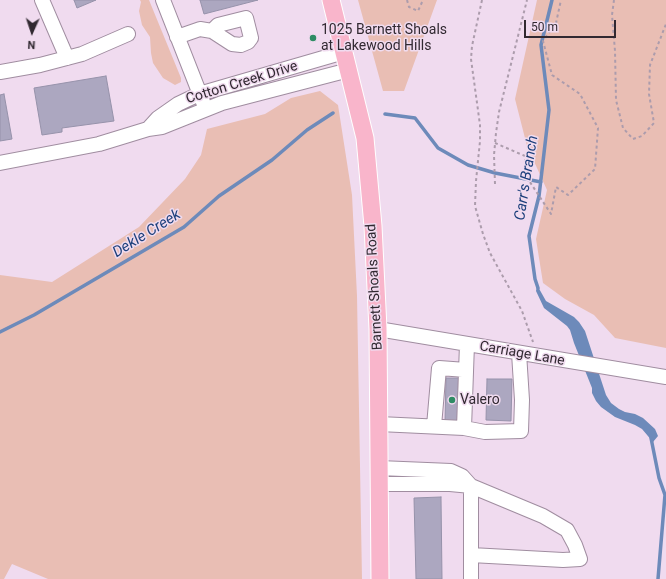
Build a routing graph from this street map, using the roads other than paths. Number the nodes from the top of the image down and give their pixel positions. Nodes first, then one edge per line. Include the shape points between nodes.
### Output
1 (42, 0) edge
2 (163, 0) edge
3 (331, 0) edge
4 (212, 31) dead end
5 (128, 34) dead end
6 (177, 37) junction
7 (344, 52) junction
8 (67, 58) junction
9 (349, 70) junction
10 (0, 72) edge
11 (200, 94) junction
12 (205, 109) junction
13 (148, 129) junction
14 (0, 163) edge
15 (378, 329) junction
16 (467, 344) junction
17 (525, 354) junction
18 (466, 370) junction
19 (666, 377) edge
20 (379, 424) junction
21 (434, 426) junction
22 (464, 428) junction
23 (379, 476) junction
24 (471, 486) junction
25 (471, 555) junction
26 (380, 579) edge
27 (471, 579) edge

1 - 8 street
2 - 6 street
3 - 7 main road, Barnett Shoals Road
4 - 6 street via 200,29
5 - 8 street
6 - 11 street
7 - 9 main road, Barnett Shoals Road
7 - 11 street, Cotton Creek Drive
8 - 10 street
9 - 12 street, Cotton Creek Drive
9 - 15 main road, Barnett Shoals Road via 365,138 373,226
11 - 12 street
11 - 13 street, Cotton Creek Drive via 178,104 158,118
12 - 13 street, Cotton Creek Drive via 162,127
13 - 14 street, Cotton Creek Drive via 98,144
15 - 16 street, Carriage Lane
15 - 20 main road, Barnett Shoals Road
16 - 17 street, Carriage Lane
16 - 18 street
17 - 19 street, Carriage Lane
17 - 22 street via 521,431 485,432
18 - 21 street via 438,368
18 - 22 street
20 - 21 street
20 - 23 main road, Barnett Shoals Road
21 - 22 street
23 - 24 street via 441,477
23 - 26 main road, Barnett Shoals Road
24 - 25 street
24 - 25 street via 543,516 567,530 580,559
25 - 27 street

